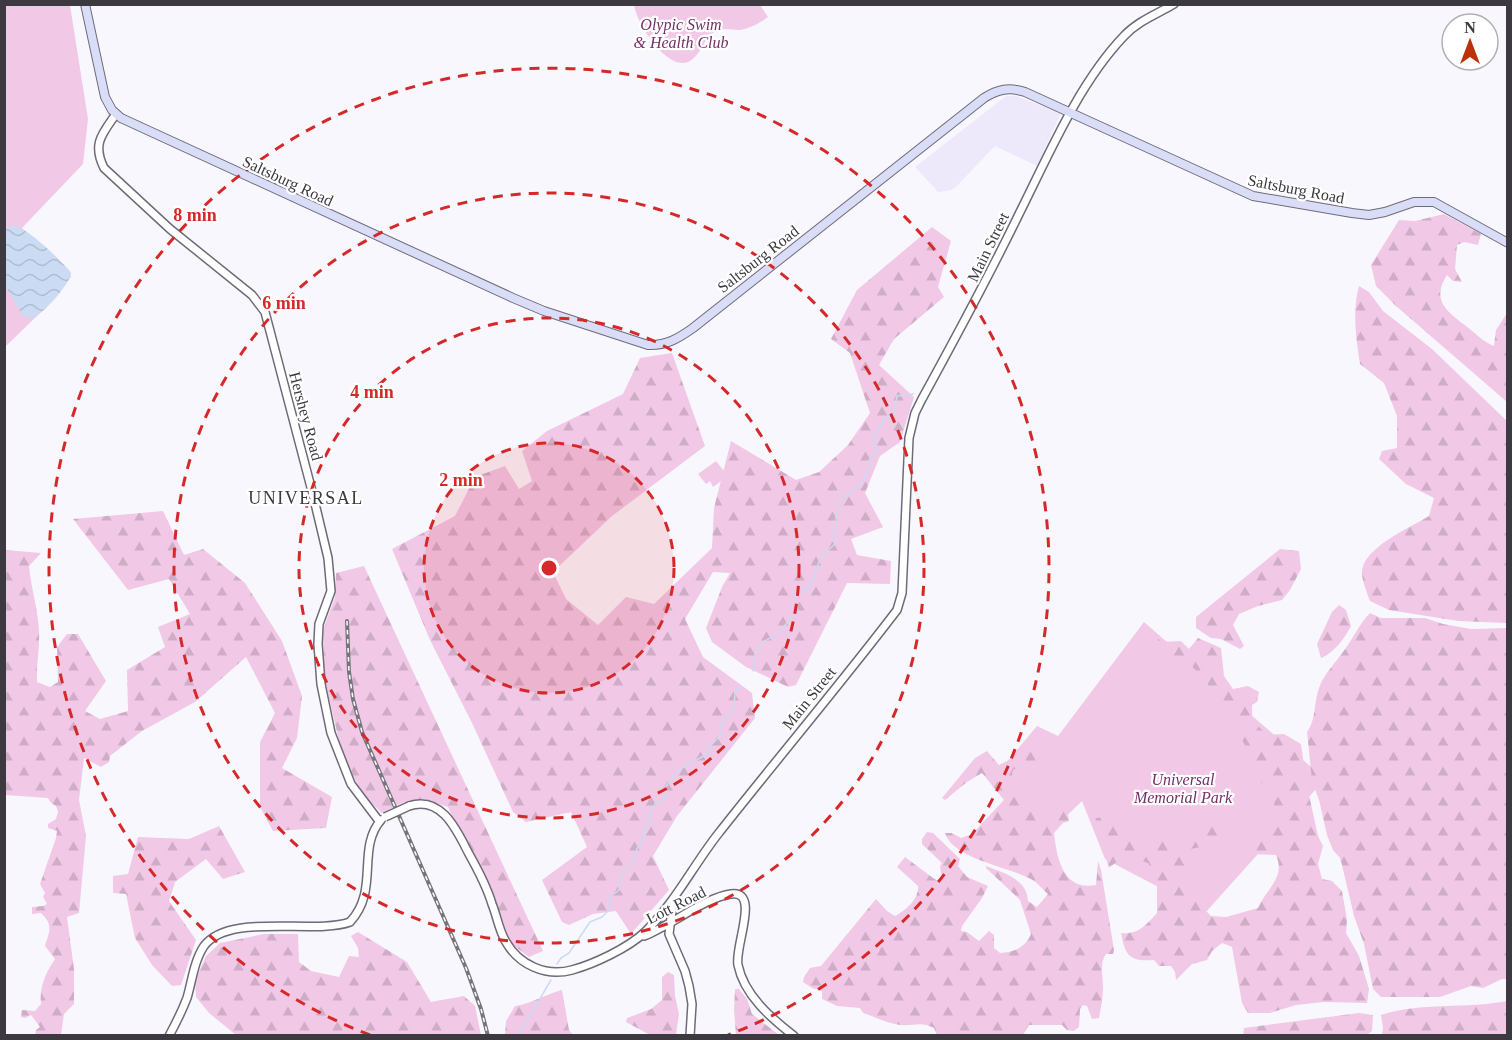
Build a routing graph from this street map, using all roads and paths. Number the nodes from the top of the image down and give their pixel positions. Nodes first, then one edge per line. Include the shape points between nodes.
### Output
1 (85, 4) edge
2 (1174, 4) edge
3 (1069, 113) junction
4 (116, 114) junction
5 (1508, 243) edge
6 (382, 819) junction
7 (673, 899) junction
8 (669, 925) junction
9 (638, 938) junction
10 (170, 1035) edge
11 (690, 1035) edge
12 (795, 1035) edge

1 - 4 main road via 105,97
2 - 3 street, Main Street via 1125,34
3 - 4 main road, Saltsburg Road via 1013,88 991,93 693,328 677,339 654,345 513,298 141,129
3 - 5 main road, Saltsburg Road via 1253,196 1369,215 1414,202 1434,202
3 - 7 street, Main Street via 973,308 915,413 909,438 902,593 897,610 711,843
4 - 6 street, Hershey Road via 98,146 104,168 170,230 252,295 265,312 329,566 331,591 319,624 318,644 331,733 351,784
6 - 9 street, Main Street, bridge via 418,804 433,806 451,821 479,874 505,941 531,966 544,971 571,970
6 - 10 street via 372,835 363,904 350,922 329,926 261,926 218,935 204,947
7 - 8 street
7 - 9 street, Main Street
8 - 9 street, Lott Road
8 - 11 street via 689,986
8 - 12 street, Lott Road via 723,896 742,896 746,911 737,955 743,981 769,1017

